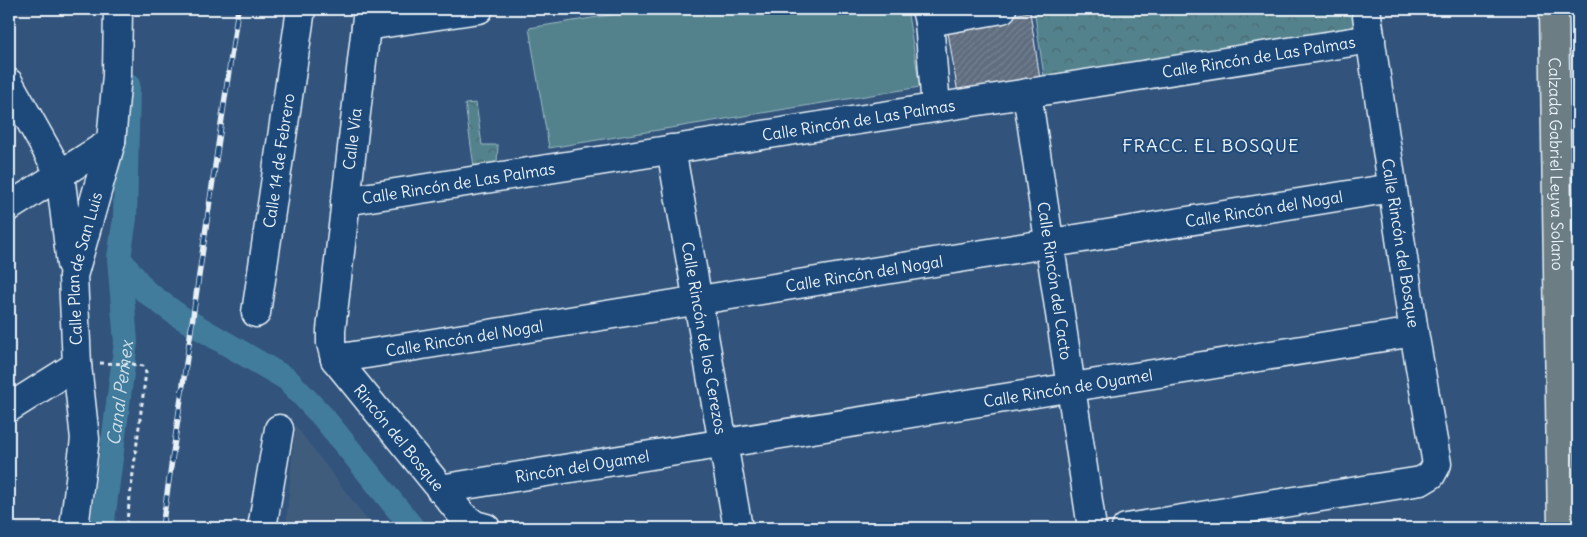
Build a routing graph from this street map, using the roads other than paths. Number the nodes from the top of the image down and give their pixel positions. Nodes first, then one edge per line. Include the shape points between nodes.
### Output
1 (118, 9) edge
2 (301, 9) edge
3 (479, 9) edge
4 (1002, 9) edge
5 (1366, 9) edge
6 (1554, 9) edge
7 (927, 15) edge
8 (367, 17) edge
9 (1371, 38) junction
10 (9, 83) edge
11 (1027, 93) junction
12 (936, 107) junction
13 (111, 142) junction
14 (671, 149) junction
15 (60, 174) junction
16 (1392, 188) junction
17 (345, 201) junction
18 (9, 207) edge
19 (1050, 243) junction
20 (73, 276) junction
21 (697, 300) junction
22 (256, 314) dead end
23 (1414, 332) junction
24 (335, 359) junction
25 (77, 365) junction
26 (1071, 387) junction
27 (9, 408) edge
28 (279, 429) dead end
29 (723, 444) junction
30 (440, 489) junction
31 (474, 522) edge
32 (74, 528) edge
33 (262, 528) edge
34 (738, 528) edge
35 (1092, 528) edge
36 (1126, 528) edge
37 (1562, 528) edge

1 - 13 street, Calle Plan de San Luis
2 - 22 street, Calle 14 de Febrero
3 - 8 street
4 - 7 street
5 - 9 street, Calle Rincón del Bosque
6 - 37 main road, Calzada Gabriel Leyva Solano
7 - 12 street
8 - 17 street, Calle Vía
9 - 11 street, Calle Rincón de Las Palmas
9 - 16 street, Calle Rincón del Bosque
10 - 15 street
11 - 12 street, Calle Rincón de Las Palmas
11 - 19 street, Calle Rincón del Cacto
12 - 14 street, Calle Rincón de Las Palmas
13 - 15 street
13 - 20 street, Calle Plan de San Luis
14 - 17 street, Calle Rincón de Las Palmas
14 - 21 street, Calle Rincón de los Cerezos
15 - 18 street
15 - 20 street
16 - 19 street, Calle Rincón del Nogal
16 - 23 street, Calle Rincón del Bosque
17 - 24 street, Calle Vía via 331,330
19 - 21 street, Calle Rincón del Nogal
19 - 26 street, Calle Rincón del Cacto
20 - 25 street, Calle Plan de San Luis
21 - 24 street, Calle Rincón del Nogal
21 - 29 street, Calle Rincón de los Cerezos
23 - 26 street, Calle Rincón de Oyamel
23 - 36 street, Calle Rincón del Bosque via 1437,464 1431,475 1421,482
24 - 30 street, Rincón del Bosque
25 - 27 street
25 - 32 street, Calle Plan de San Luis via 85,439
26 - 29 street, Calle Rincón de Oyamel
26 - 35 street, Calle Rincón del Cacto
28 - 33 street
29 - 30 street, Rincón del Oyamel
29 - 34 street, Calle Rincón de los Cerezos
30 - 31 street, Rincón del Bosque

